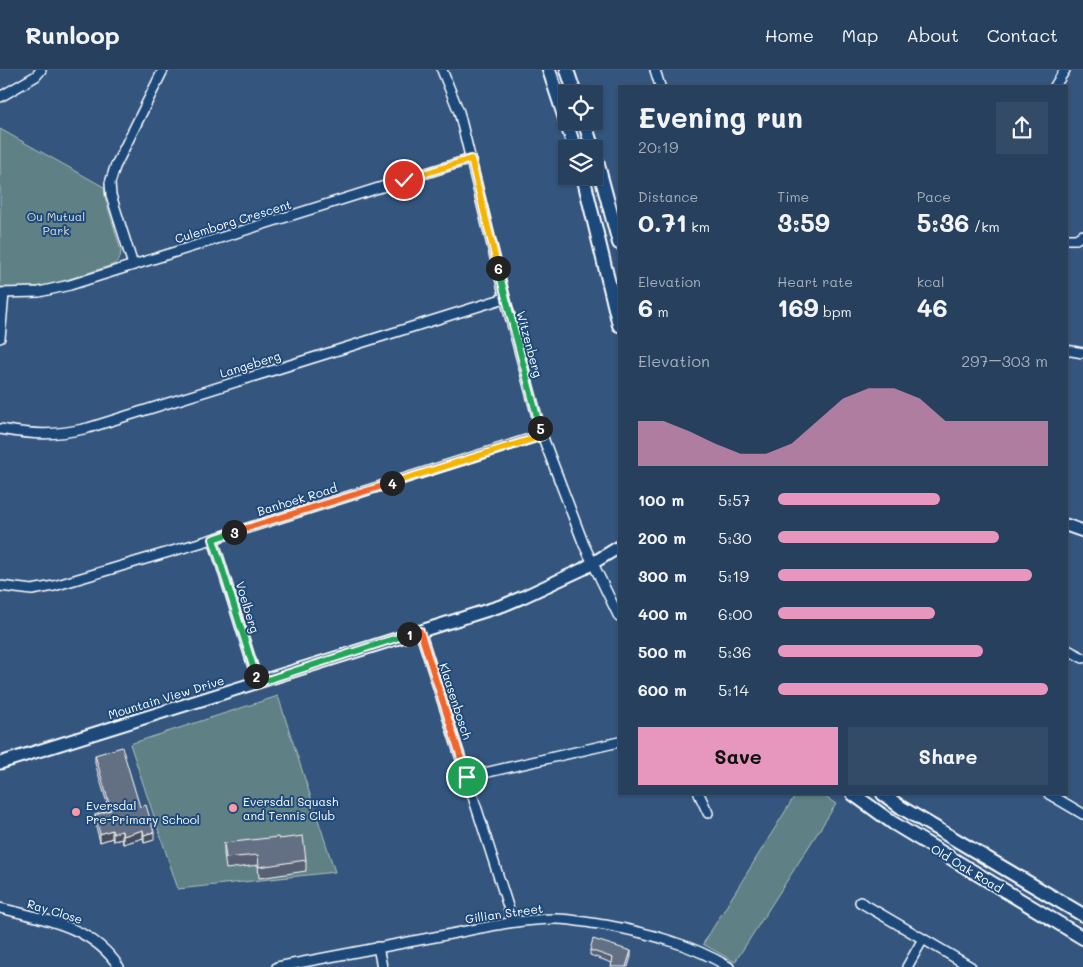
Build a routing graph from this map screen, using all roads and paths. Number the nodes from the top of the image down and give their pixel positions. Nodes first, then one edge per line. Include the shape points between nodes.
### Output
1 (42, 70) edge
2 (163, 70) edge
3 (442, 70) edge
4 (549, 70) edge
5 (567, 70) edge
6 (655, 70) edge
7 (1065, 70) edge
8 (572, 85) edge
9 (660, 85) edge
10 (1056, 85) edge
11 (0, 97) edge
12 (571, 140) edge
13 (471, 159) junction
14 (603, 183) edge
15 (585, 185) edge
16 (1083, 234) edge
17 (618, 239) edge
18 (1068, 239) edge
19 (133, 265) junction
20 (2, 293) edge
21 (505, 298) junction
22 (618, 321) edge
23 (0, 338) edge
24 (1068, 350) edge
25 (1083, 353) edge
26 (0, 428) edge
27 (542, 436) junction
28 (1068, 525) edge
29 (1083, 531) edge
30 (213, 539) junction
31 (618, 548) edge
32 (593, 563) junction
33 (0, 586) edge
34 (618, 615) edge
35 (420, 631) junction
36 (1068, 650) edge
37 (1083, 658) edge
38 (258, 683) junction
39 (618, 742) edge
40 (0, 763) edge
41 (467, 777) junction
42 (699, 795) edge
43 (854, 795) edge
44 (884, 795) edge
45 (1051, 795) edge
46 (708, 813) dead end
47 (1083, 814) edge
48 (860, 902) dead end
49 (0, 908) edge
50 (1083, 915) edge
51 (513, 922) junction
52 (1083, 938) edge
53 (923, 939) junction
54 (378, 947) junction
55 (119, 967) edge
56 (277, 967) edge
57 (382, 967) edge
58 (729, 967) edge
59 (907, 967) edge
60 (972, 967) edge

1 - 11 street
2 - 19 street via 110,183 110,195
3 - 13 street, Witzenberg via 459,112
4 - 12 main road
5 - 8 main road
6 - 9 street
7 - 10 street
13 - 19 street, Culemborg Crescent
13 - 21 street, Witzenberg
14 - 17 main road
15 - 22 main road
16 - 18 street via 1076,239
19 - 20 street, Culemborg Crescent via 55,289
20 - 23 street
21 - 26 street, Langeberg via 88,428 34,435
21 - 27 street, Witzenberg
24 - 25 street
27 - 30 street, Banhoek Road
27 - 32 street, Witzenberg
28 - 29 street
30 - 33 street, Banhoek Road via 54,586 32,590
30 - 38 street, Voelberg
31 - 32 street, Mountain View Drive
32 - 34 street, Witzenberg
32 - 35 street, Mountain View Drive via 524,597
35 - 38 street, Mountain View Drive
35 - 41 street, Klaasenbosch
36 - 37 street
38 - 40 street, Mountain View Drive
39 - 41 street
41 - 51 street, Klaasenbosch
42 - 46 street
43 - 52 main road, Old Oak Road via 893,823
44 - 50 main road, Old Oak Road
45 - 47 street
48 - 53 street
49 - 55 street, Ray Close via 78,930 103,948
51 - 54 street, Gillian Street
51 - 58 street, Gillian Street via 576,920 624,929 685,945
53 - 59 street
53 - 60 street
54 - 56 street, Gillian Street
54 - 57 street

